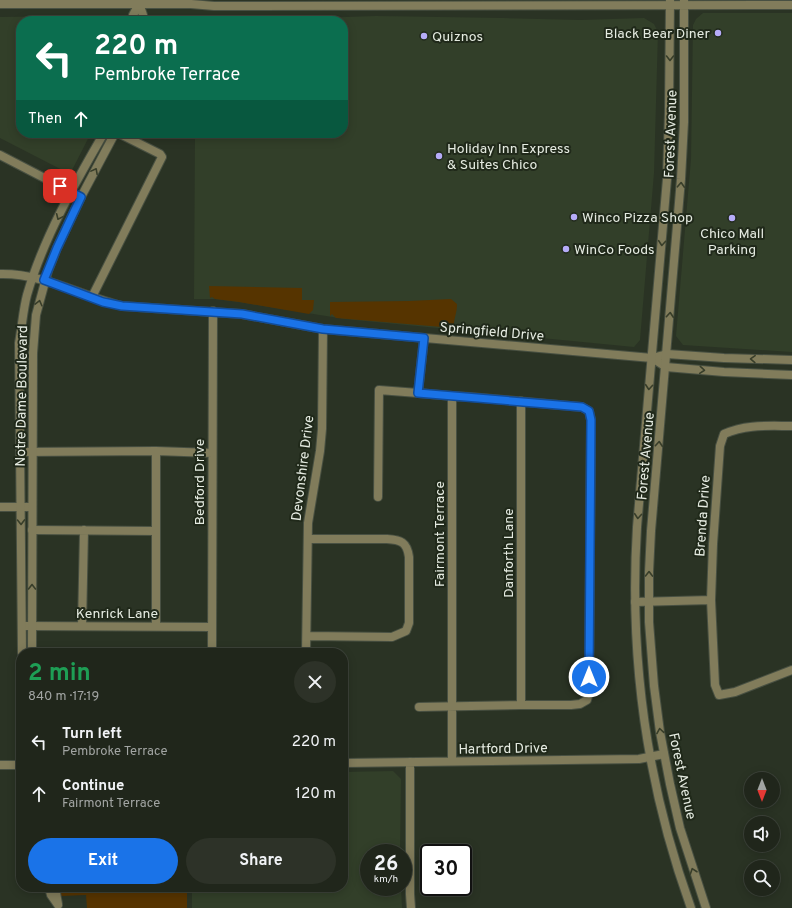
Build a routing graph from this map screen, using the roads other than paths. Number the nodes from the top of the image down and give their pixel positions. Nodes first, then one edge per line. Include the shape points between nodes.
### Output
1 (139, 2) edge
2 (670, 2) edge
3 (684, 2) edge
4 (0, 4) edge
5 (792, 5) edge
6 (133, 16) edge
7 (144, 16) edge
8 (101, 138) edge
9 (114, 138) edge
10 (127, 138) edge
11 (0, 155) edge
12 (71, 192) junction
13 (81, 197) junction
14 (0, 274) edge
15 (33, 277) junction
16 (44, 280) junction
17 (92, 298) junction
18 (213, 312) junction
19 (323, 329) junction
20 (424, 338) junction
21 (667, 354) junction
22 (652, 358) junction
23 (792, 360) edge
24 (666, 367) junction
25 (792, 375) edge
26 (418, 393) junction
27 (452, 396) junction
28 (521, 401) junction
29 (792, 426) edge
30 (156, 451) junction
31 (20, 452) junction
32 (33, 452) junction
33 (212, 453) junction
34 (378, 497) dead end
35 (0, 507) edge
36 (21, 507) junction
37 (32, 507) junction
38 (32, 530) junction
39 (84, 530) junction
40 (156, 531) junction
41 (308, 539) junction
42 (711, 600) junction
43 (635, 602) junction
44 (649, 602) junction
45 (22, 626) junction
46 (32, 626) junction
47 (82, 626) junction
48 (156, 626) junction
49 (212, 627) junction
50 (307, 636) junction
51 (22, 648) edge
52 (32, 648) edge
53 (212, 648) edge
54 (306, 648) edge
55 (792, 670) edge
56 (520, 705) junction
57 (419, 707) dead end
58 (452, 707) junction
59 (664, 754) junction
60 (650, 757) junction
61 (452, 761) junction
62 (410, 762) junction
63 (348, 763) edge
64 (0, 766) edge
65 (16, 766) edge
66 (50, 892) edge
67 (56, 892) edge
68 (412, 908) edge
69 (691, 908) edge
70 (706, 908) edge

1 - 2 street via 214,6
1 - 4 street
1 - 6 street
1 - 7 street
2 - 3 street
2 -> 22 street, Forest Avenue via 667,179
3 - 5 street
21 -> 3 street, Forest Avenue via 684,122
8 - 12 street, Notre Dame Boulevard
13 -> 9 street, Notre Dame Boulevard
10 - 17 street via 162,157
11 - 12 street
12 - 13 street
12 -> 15 street, Notre Dame Boulevard
13 - 16 street, Notre Dame Boulevard
14 - 15 street, Springfield Drive
15 - 16 street, Springfield Drive
15 - 31 street, Notre Dame Boulevard via 19,343
16 - 17 street, Springfield Drive
32 -> 16 street, Notre Dame Boulevard via 34,336
17 - 18 street, Springfield Drive via 122,306
18 - 19 street, Springfield Drive via 242,314
18 - 33 street, Bedford Drive
19 - 20 street, Springfield Drive
19 - 41 street, Devonshire Drive via 322,430 308,523
20 - 22 street, Springfield Drive
20 - 26 street
21 - 22 street, Springfield Drive
23 -> 21 street, Springfield Drive
21 - 24 street, Forest Avenue
22 - 24 street, Springfield Drive
22 -> 43 street, Forest Avenue via 637,527
24 -> 25 street, Springfield Drive
44 -> 24 street, Forest Avenue via 651,531
26 - 27 street
26 - 34 street via 379,390
27 - 28 street
27 - 58 street, Fairmont Terrace
28 - 56 street, Danforth Lane
28 - 56 street via 582,407 589,411 591,420 589,692 587,700 580,704
29 - 42 street, Brenda Drive via 750,426 724,434 720,446
30 - 32 street
30 - 33 street
30 - 40 street
31 - 32 street
31 - 36 street, Notre Dame Boulevard
32 - 37 street, Notre Dame Boulevard
33 - 49 street, Bedford Drive
35 - 36 street
36 - 37 street
36 -> 45 street, Notre Dame Boulevard
37 - 38 street, Notre Dame Boulevard
38 - 39 street
46 -> 38 street, Notre Dame Boulevard
39 - 40 street
39 - 47 street
40 - 48 street
41 - 50 street, Devonshire Drive
41 - 50 street, Devonshire Drive via 387,539 403,543 408,548 409,557 409,623 406,631 392,636
42 - 44 street
42 - 55 street, Brenda Drive via 715,685 719,695 735,692
43 - 44 street
43 - 60 street, Forest Avenue via 639,680
59 -> 44 street, Forest Avenue via 654,686
45 - 46 street, Kenrick Lane
45 - 51 street, Notre Dame Boulevard
46 - 47 street, Kenrick Lane
46 - 52 street, Notre Dame Boulevard
47 - 48 street, Kenrick Lane
48 - 49 street, Kenrick Lane
49 - 53 street, Bedford Drive
50 - 54 street
56 - 58 street
57 - 58 street
58 - 61 street, Fairmont Terrace
59 - 60 street, Hartford Drive
70 -> 59 street, Forest Avenue via 680,828
60 - 61 street, Hartford Drive
60 - 69 street, Forest Avenue via 667,833
61 - 62 street, Hartford Drive
62 - 63 street, Hartford Drive
62 - 68 street
64 - 65 street
66 - 67 street via 58,905

